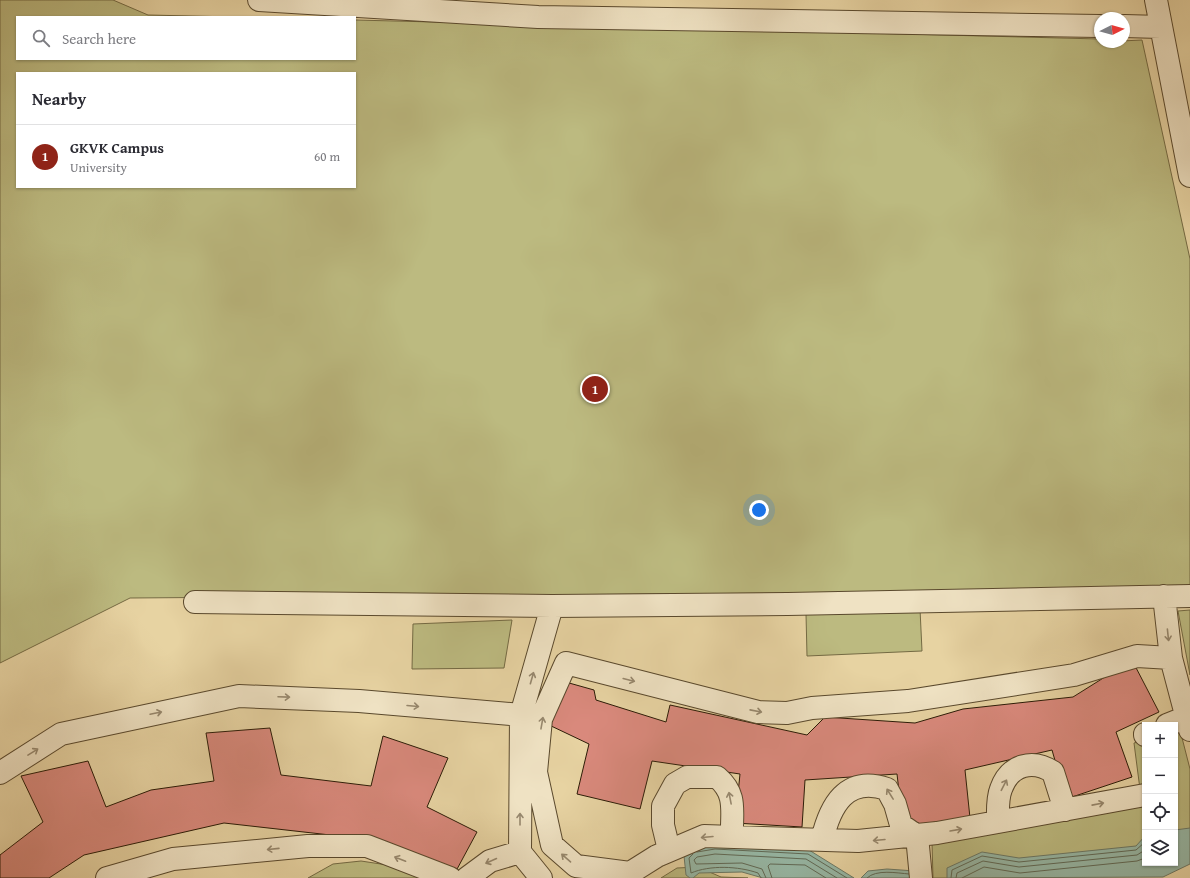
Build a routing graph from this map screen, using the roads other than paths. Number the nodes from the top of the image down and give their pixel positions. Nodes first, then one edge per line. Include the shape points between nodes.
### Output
1 (259, 0) edge
2 (1156, 0) edge
3 (1094, 26) edge
4 (1130, 26) edge
5 (1161, 27) junction
6 (1190, 176) edge
7 (1164, 596) junction
8 (1190, 596) edge
9 (195, 602) dead end
10 (552, 606) junction
11 (1171, 658) junction
12 (521, 715) junction
13 (1188, 723) edge
14 (1178, 724) edge
15 (529, 751) junction
16 (0, 773) edge
17 (1142, 796) edge
18 (1065, 810) junction
19 (998, 822) junction
20 (917, 836) junction
21 (732, 837) junction
22 (822, 840) junction
23 (669, 850) junction
24 (520, 852) junction
25 (626, 875) edge
26 (107, 878) edge
27 (450, 878) edge
28 (467, 878) edge
29 (541, 878) edge
30 (921, 878) edge

1 - 3 street via 538,17
2 - 5 street
4 - 5 street
5 - 6 street
7 - 8 street
7 - 10 street
7 -> 11 street
9 - 10 street
12 -> 10 street
11 - 13 street
15 -> 11 street via 566,663 758,712 787,713 812,708 908,701 1074,676 1137,656
12 - 15 street
16 -> 12 street via 61,734 239,696 359,701
13 - 14 street
24 -> 15 street
25 -> 15 street via 576,866 552,845
18 -> 17 street
18 - 19 street
19 -> 18 street via 1001,788 1008,776 1021,766 1036,764 1053,772
20 -> 19 street
20 -> 22 street via 858,842
20 -> 22 street via 901,824 887,788 876,785 852,788 843,795 833,808
20 - 30 street
21 - 22 street
21 -> 23 street via 704,836
21 -> 23 street via 732,798 726,785 717,777 687,777 674,784 663,806 663,825
23 - 25 street
24 -> 28 street via 490,861
24 - 29 street
27 -> 26 street via 367,846 308,846 173,859

